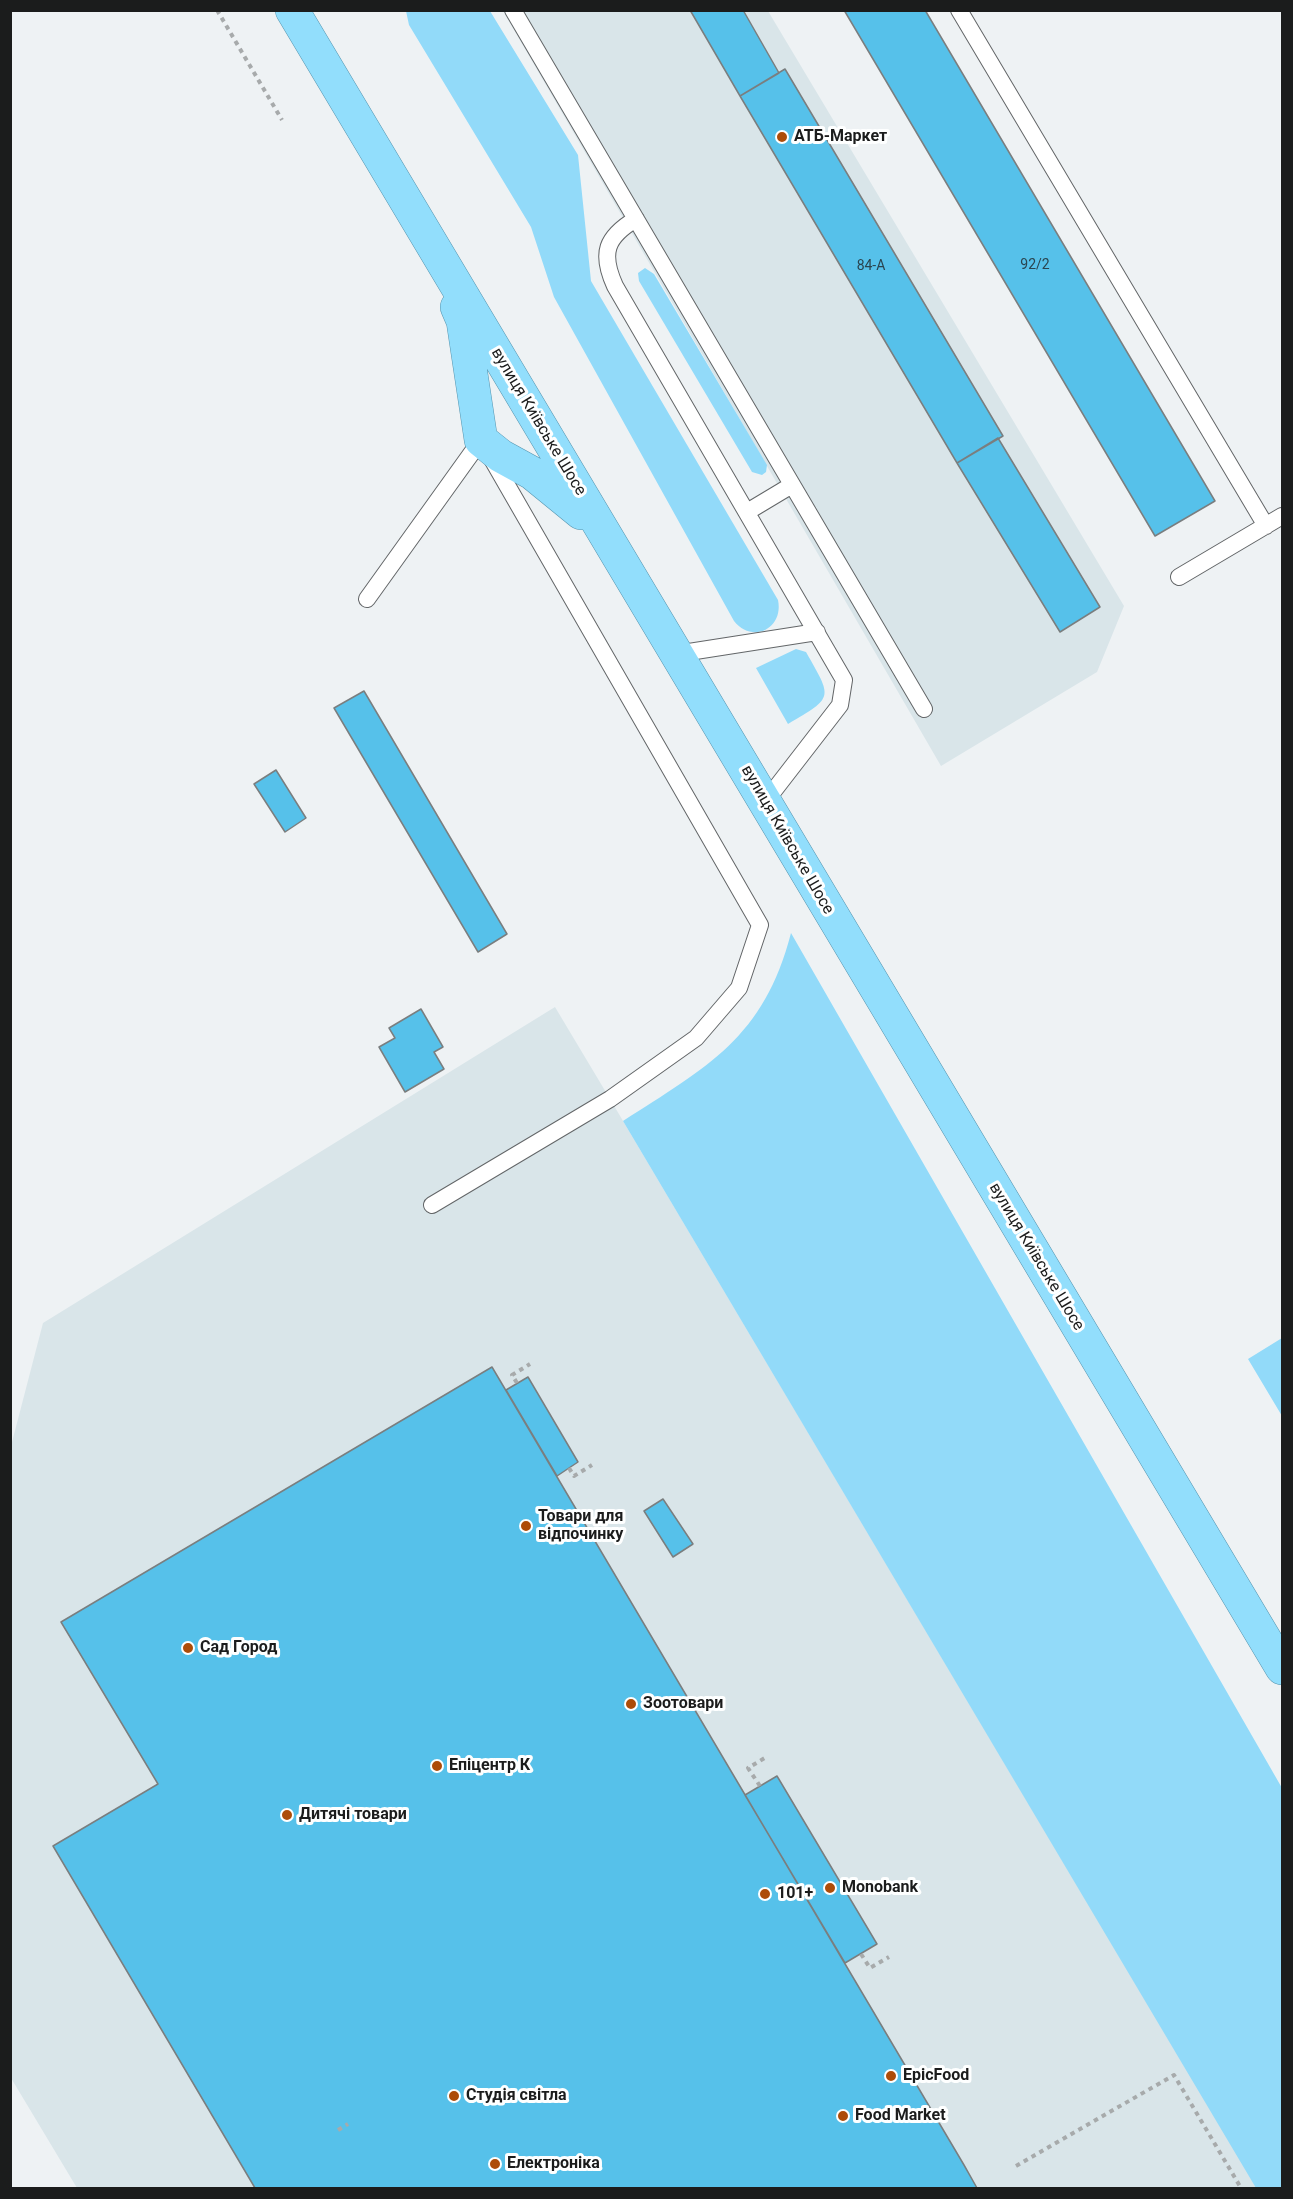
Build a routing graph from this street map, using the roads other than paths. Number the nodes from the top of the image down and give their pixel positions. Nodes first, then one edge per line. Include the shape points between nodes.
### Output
1 (292, 10) edge
2 (513, 10) edge
3 (959, 10) edge
4 (636, 219) junction
5 (438, 255) junction
6 (481, 440) junction
7 (792, 485) junction
8 (747, 512) junction
9 (1282, 516) edge
10 (1266, 526) junction
11 (619, 559) junction
12 (1179, 577) dead end
13 (367, 599) dead end
14 (817, 632) junction
15 (676, 654) junction
16 (924, 710) dead end
17 (765, 802) junction
18 (432, 1205) dead end
19 (1282, 1668) edge

1 - 5 highway, вулиця Київське Шосе
2 - 4 lane
3 - 10 lane
4 - 7 lane
4 - 8 lane via 612,238 607,249 609,273
5 - 6 highway via 463,321
5 - 11 highway, вулиця Київське Шосе
6 - 11 highway via 564,496
6 - 13 lane
6 - 18 lane via 760,925 739,988 696,1038 610,1099
7 - 8 lane
7 - 16 lane
8 - 14 lane
9 - 10 lane
10 - 12 lane
11 - 15 highway, вулиця Київське Шосе
14 - 15 lane
14 - 17 lane via 844,680 840,705
15 - 17 highway, вулиця Київське Шосе
17 - 19 highway, вулиця Київське Шосе

